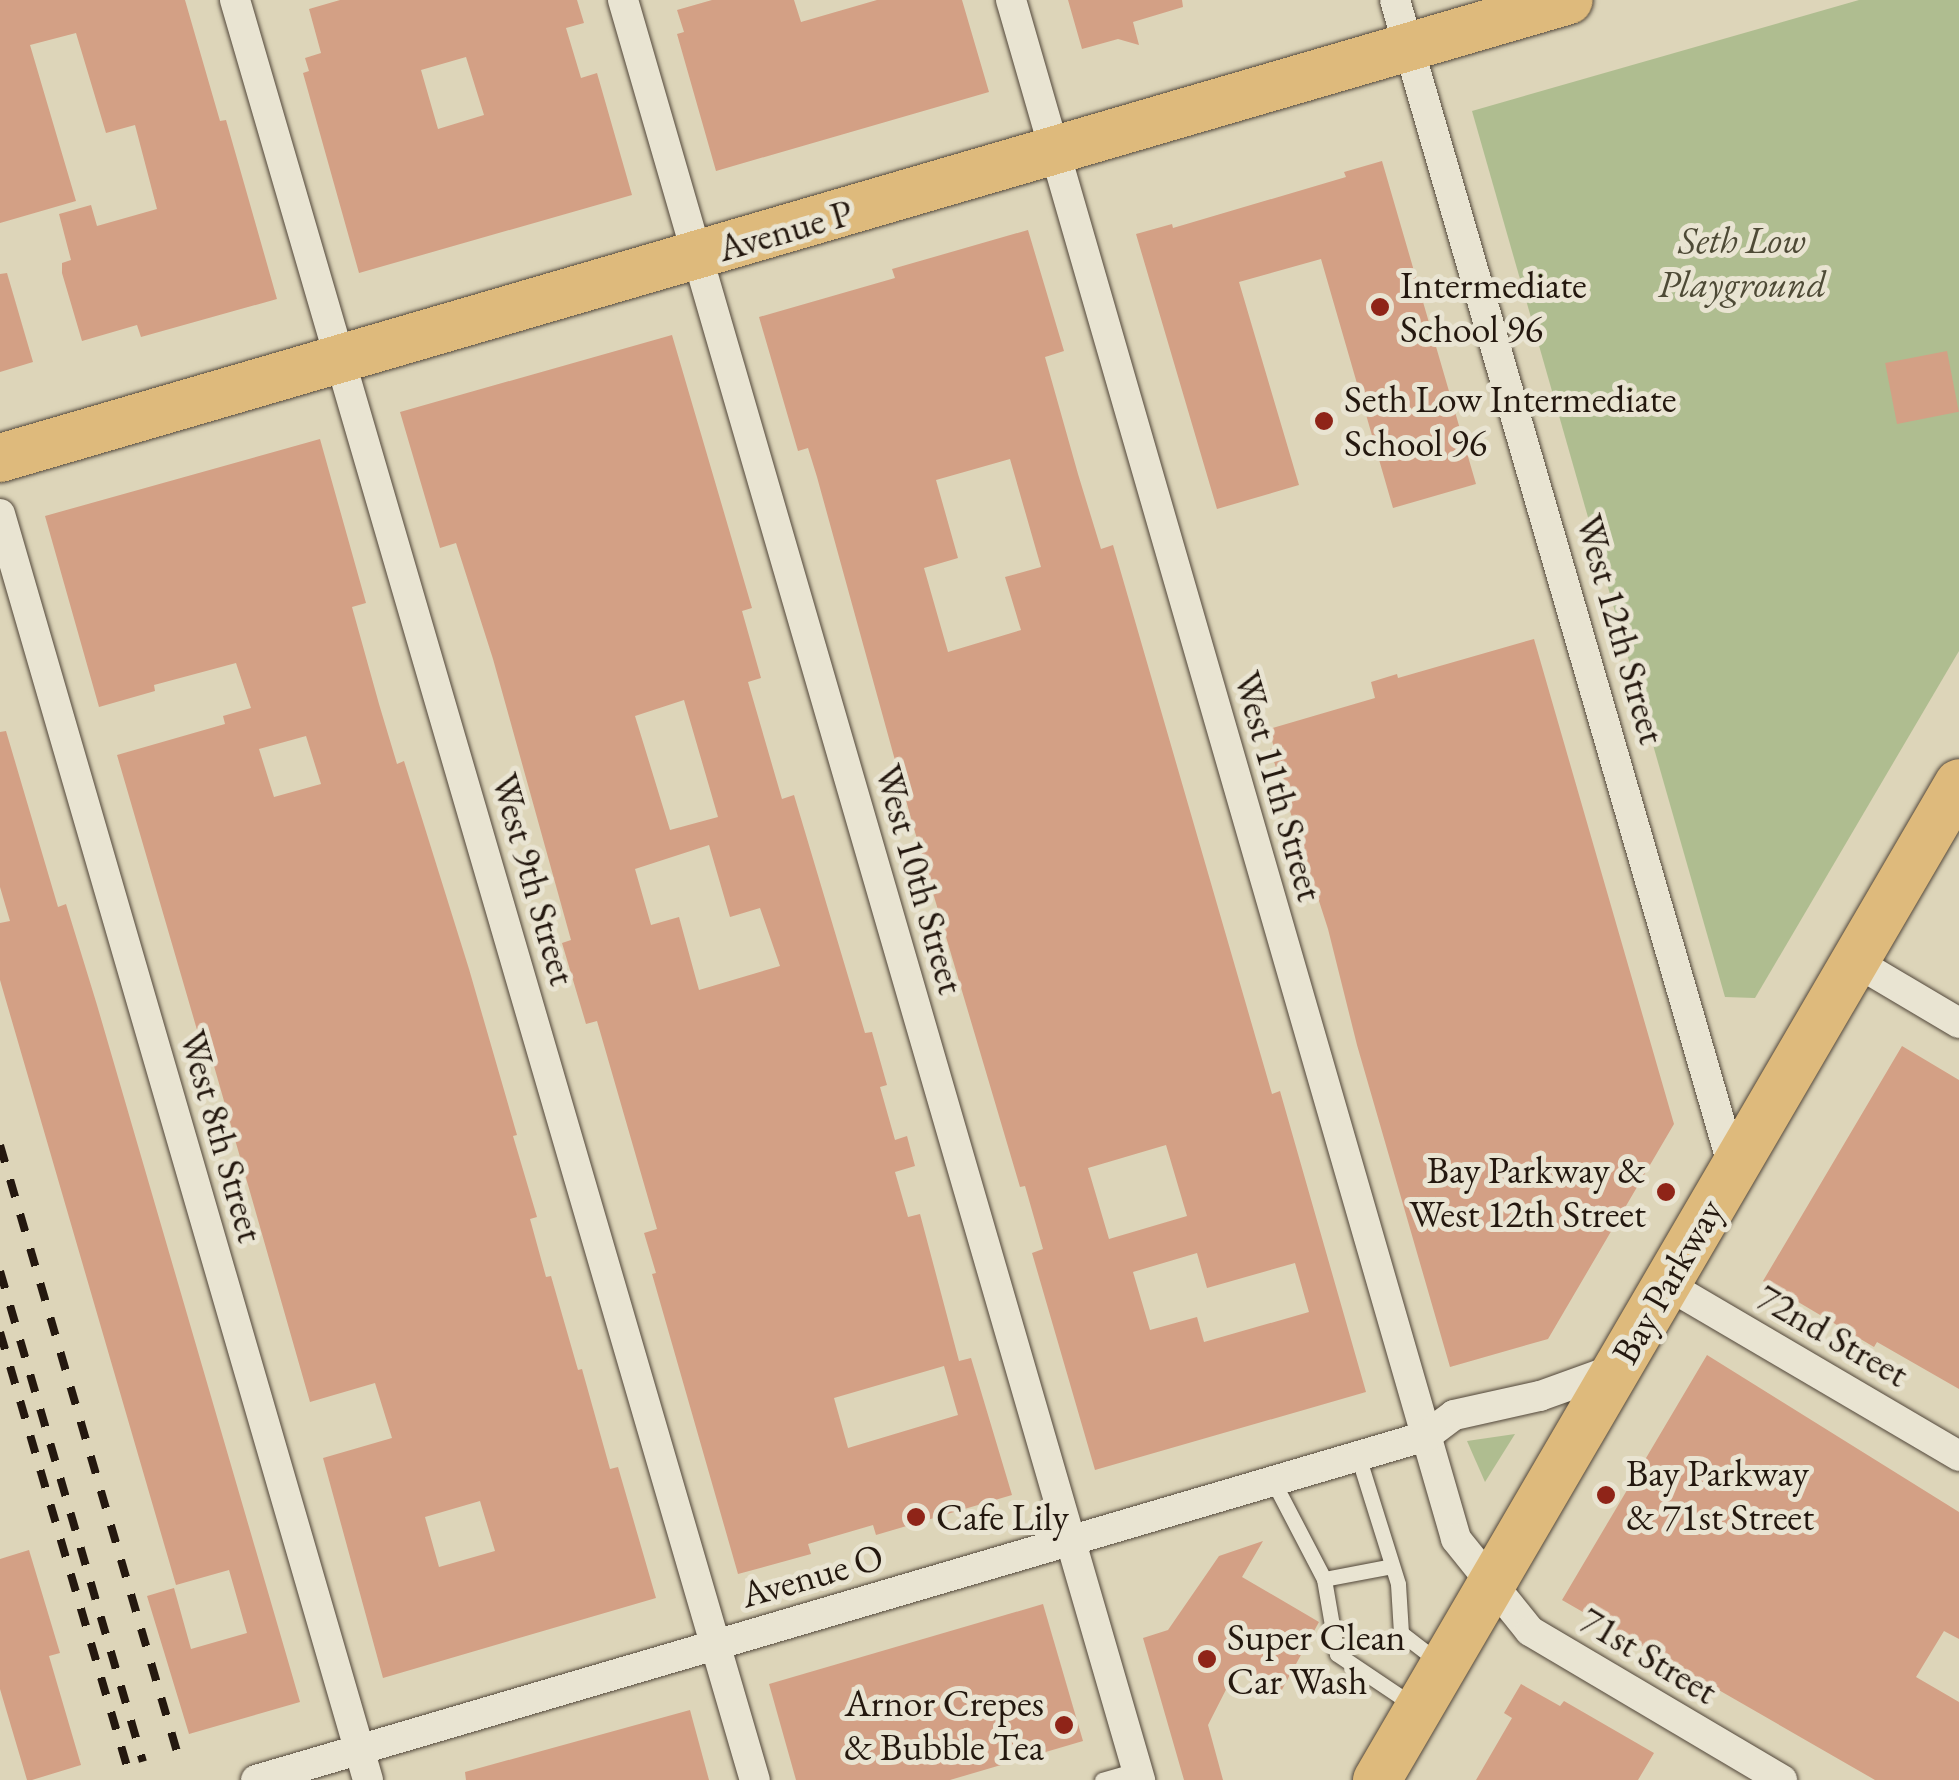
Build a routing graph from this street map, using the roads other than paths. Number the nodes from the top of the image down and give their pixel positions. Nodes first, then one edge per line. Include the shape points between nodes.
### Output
1 (236, 0) edge
2 (623, 0) edge
3 (1010, 0) edge
4 (1395, 0) edge
5 (1569, 0) edge
6 (1410, 48) junction
7 (1054, 151) junction
8 (696, 255) junction
9 (340, 359) junction
10 (0, 458) edge
11 (0, 514) edge
12 (1959, 783) edge
13 (1856, 962) junction
14 (1959, 1024) edge
15 (1733, 1167) junction
16 (1666, 1284) junction
17 (1615, 1369) junction
18 (1426, 1436) junction
19 (1358, 1456) junction
20 (1959, 1456) edge
21 (1273, 1481) junction
22 (1072, 1542) junction
23 (1392, 1566) junction
24 (1324, 1579) junction
25 (1490, 1584) junction
26 (716, 1645) junction
27 (1444, 1665) junction
28 (1418, 1708) junction
29 (359, 1750) junction
30 (1139, 1775) edge
31 (256, 1780) edge
32 (368, 1780) edge
33 (756, 1780) edge
34 (1102, 1780) edge
35 (1378, 1780) edge
36 (1782, 1780) edge

1 - 9 street, West 9th Street
2 - 8 street, West 10th Street
3 - 7 street, West 11th Street
4 - 6 street, West 12th Street
5 - 6 main road, Avenue P
6 - 7 main road, Avenue P
6 - 15 street, West 12th Street
7 - 8 main road, Avenue P
7 - 18 street, West 11th Street
8 - 9 main road, Avenue P
8 - 22 street, West 10th Street
9 - 10 main road, Avenue P
9 - 26 street, West 9th Street
11 - 29 street, West 8th Street
12 - 13 main road, Bay Parkway
13 - 14 street
13 - 15 main road, Bay Parkway
15 - 16 main road, Bay Parkway
16 - 17 main road, Bay Parkway
16 - 20 street, 72nd Street
17 - 18 street, Avenue O via 1540,1396 1454,1414
17 - 25 main road, Bay Parkway
18 - 19 street, Avenue O
18 - 25 street, West 11th Street via 1456,1539
19 - 21 street, Avenue O
19 - 23 lane
21 - 22 street, Avenue O
21 - 24 lane
22 - 26 street, Avenue O
22 - 30 street, West 10th Street
23 - 24 lane
23 - 27 lane via 1401,1633
24 - 28 lane via 1338,1654
25 - 27 main road, Bay Parkway
25 - 36 street, 71st Street via 1530,1632
26 - 29 street, Avenue O
26 - 33 street, West 9th Street
27 - 28 main road, Bay Parkway
28 - 35 main road, Bay Parkway
29 - 31 street, Avenue O
29 - 32 street, West 8th Street
30 - 34 lane

